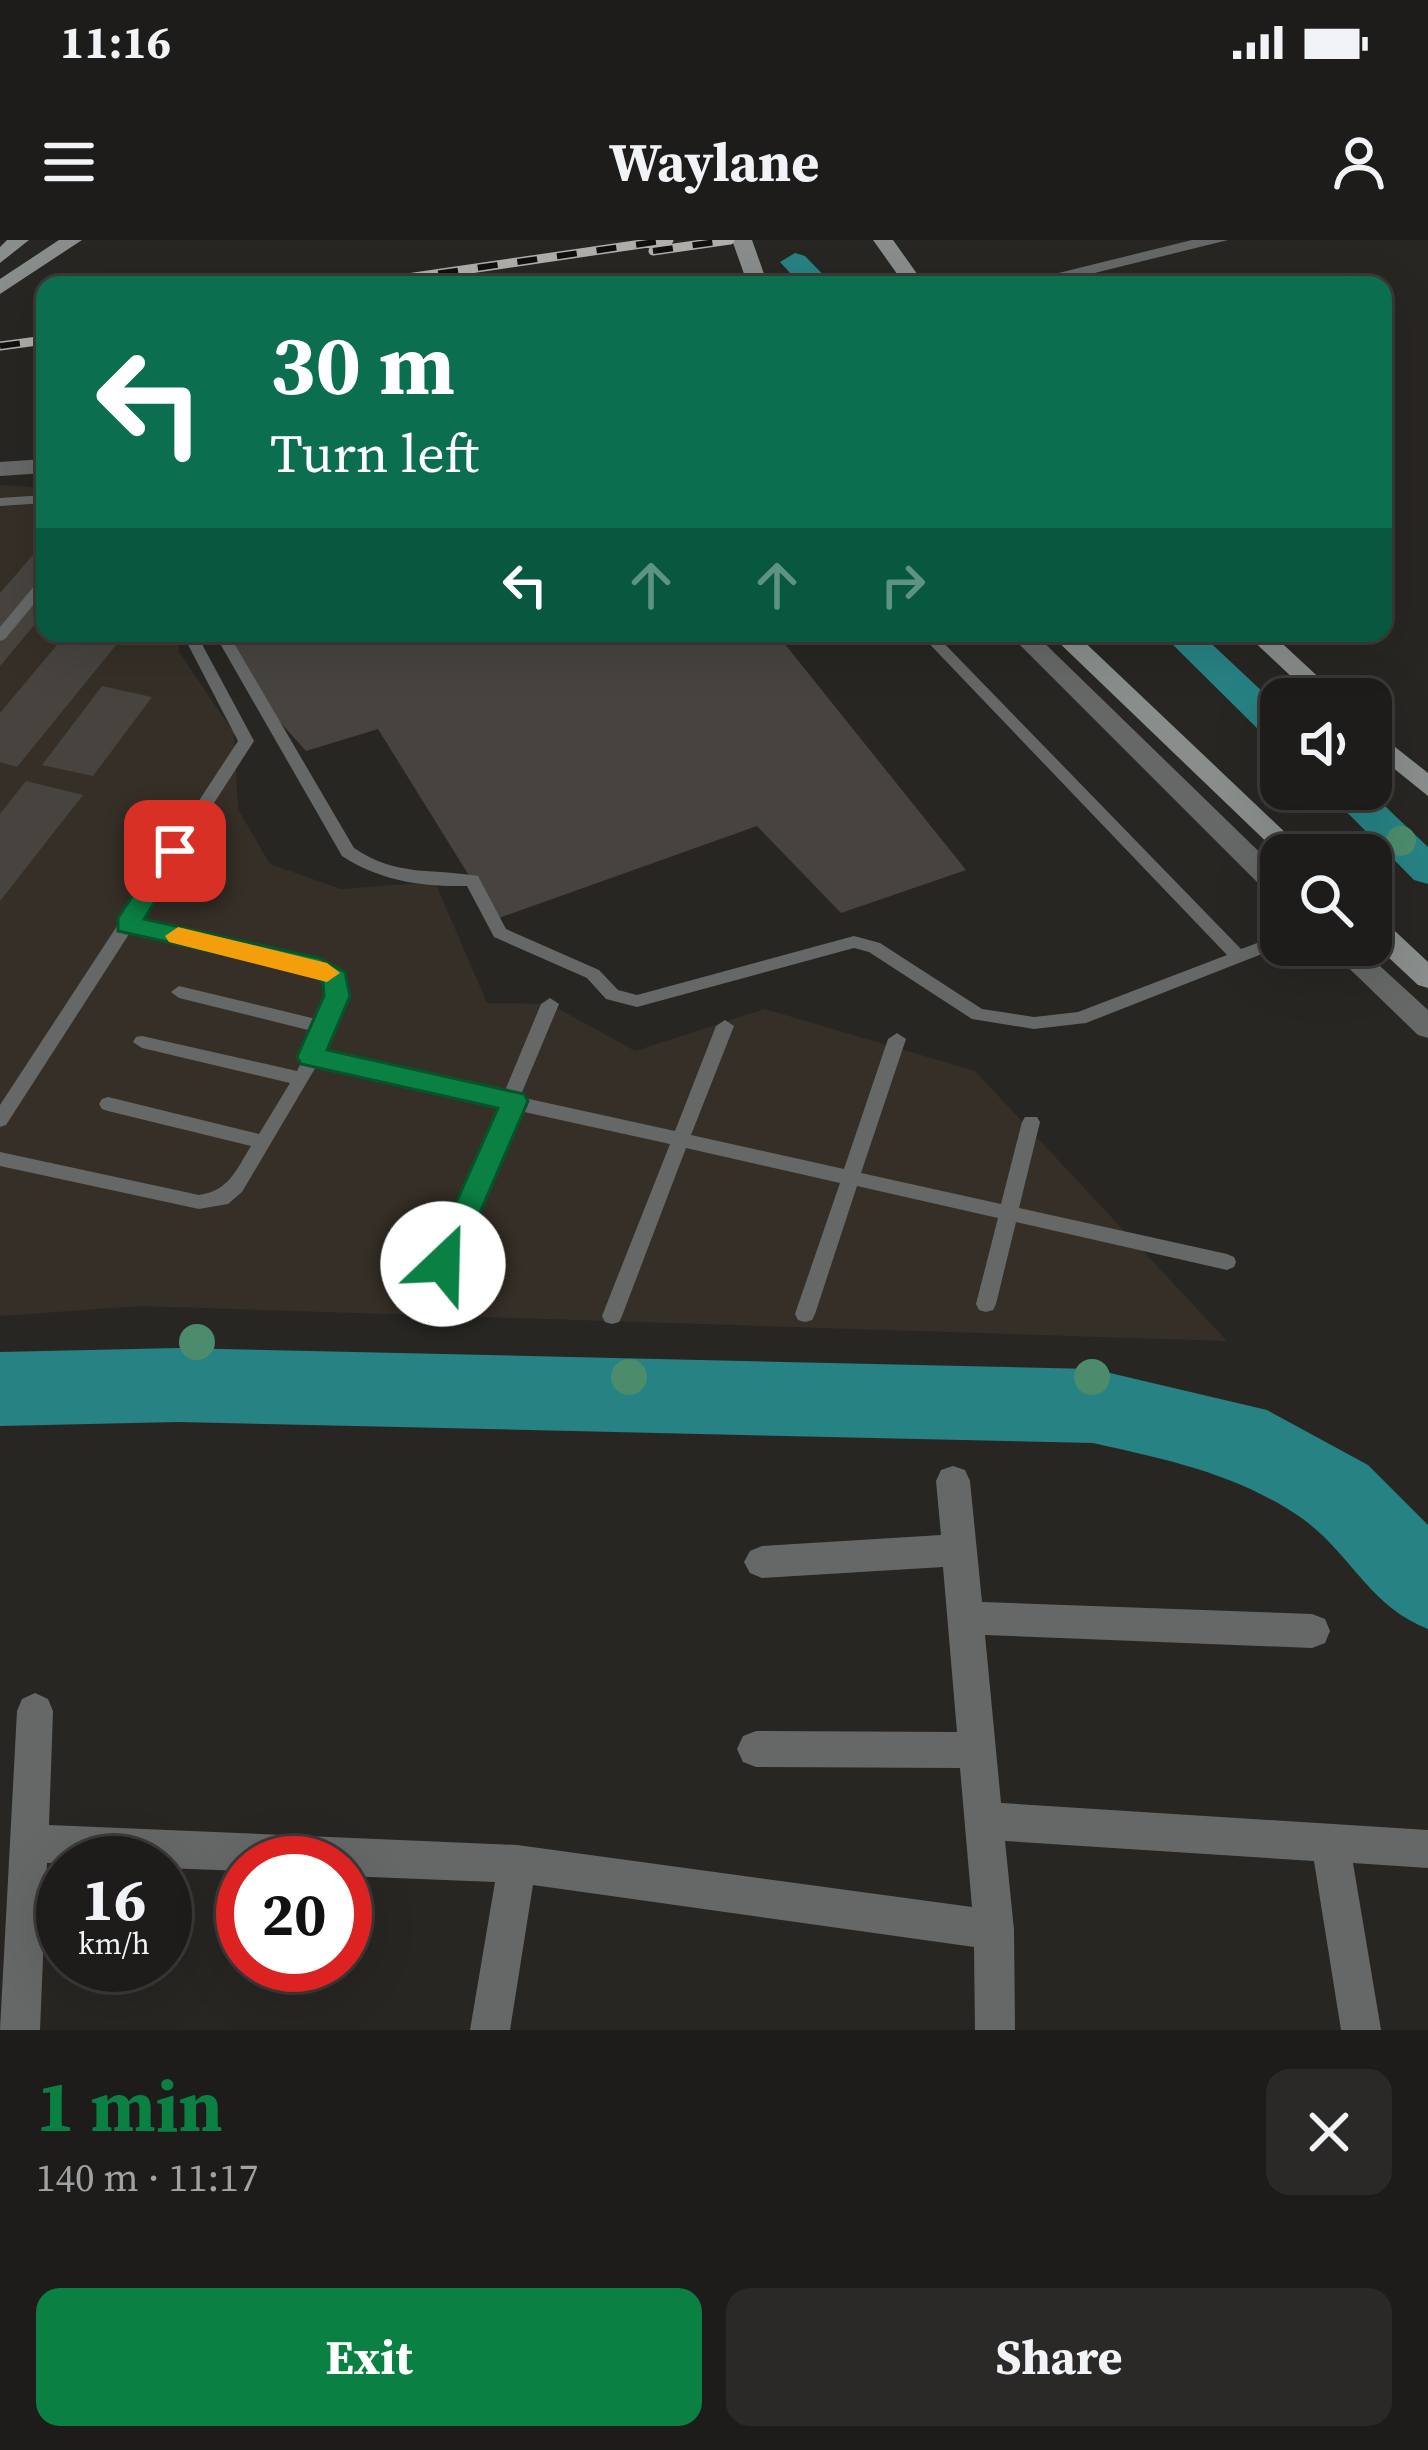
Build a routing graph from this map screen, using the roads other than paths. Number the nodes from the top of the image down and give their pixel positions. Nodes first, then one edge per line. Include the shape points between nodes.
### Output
1 (19, 240) edge
2 (72, 240) edge
3 (742, 240) edge
4 (884, 240) edge
5 (1217, 240) edge
6 (0, 256) edge
7 (755, 276) edge
8 (909, 276) edge
9 (1059, 276) edge
10 (0, 288) edge
11 (36, 467) edge
12 (0, 469) edge
13 (36, 500) edge
14 (0, 502) edge
15 (36, 592) edge
16 (0, 636) edge
17 (195, 642) edge
18 (226, 642) edge
19 (935, 642) edge
20 (1029, 642) edge
21 (1071, 642) edge
22 (1267, 642) edge
23 (1307, 678) edge
24 (1392, 755) edge
25 (1428, 787) edge
26 (1275, 834) edge
27 (1260, 868) edge
28 (127, 924) junction
29 (1392, 945) edge
30 (1260, 947) edge
31 (1237, 955) junction
32 (1362, 966) edge
33 (1428, 978) edge
34 (179, 992) dead end
35 (550, 1004) dead end
36 (725, 1026) dead end
37 (323, 1027) junction
38 (1428, 1028) edge
39 (897, 1039) dead end
40 (142, 1042) dead end
41 (310, 1057) junction
42 (298, 1078) junction
43 (515, 1101) junction
44 (107, 1103) dead end
45 (0, 1120) edge
46 (1031, 1122) dead end
47 (678, 1138) junction
48 (262, 1142) junction
49 (0, 1159) edge
50 (848, 1176) junction
51 (1009, 1213) junction
52 (1227, 1262) dead end
53 (986, 1304) dead end
54 (425, 1305) dead end
55 (805, 1314) dead end
56 (612, 1316) dead end
57 (953, 1481) dead end
58 (959, 1550) junction
59 (762, 1562) dead end
60 (965, 1618) junction
61 (1312, 1631) dead end
62 (35, 1711) dead end
63 (756, 1749) dead end
64 (977, 1750) junction
65 (984, 1821) junction
66 (26, 1843) junction
67 (1330, 1843) junction
68 (1428, 1849) edge
69 (518, 1864) junction
70 (994, 1930) junction
71 (20, 2030) edge
72 (490, 2030) edge
73 (995, 2030) edge
74 (1360, 2030) edge

1 - 6 main road
2 - 10 main road
3 - 7 main road
4 - 8 main road
5 - 9 street
11 - 12 street
13 - 14 lane
15 - 16 lane
17 - 28 lane via 246,741
18 - 31 lane via 348,852 364,864 435,882 472,880 500,933 592,974 612,995 637,1001 854,942 978,1015 1059,1022
19 - 31 lane
20 - 27 street
21 - 26 main road
22 - 23 main road
24 - 25 main road
28 - 37 lane via 319,967 336,979
28 - 45 lane
29 - 33 main road
30 - 31 lane
32 - 38 street
34 - 37 lane
35 - 43 lane
36 - 47 lane
37 - 41 lane
39 - 50 lane
40 - 42 lane
41 - 42 lane
41 - 43 lane
42 - 48 lane
43 - 47 lane
43 - 54 lane
44 - 48 lane
46 - 51 lane
47 - 50 lane
47 - 56 lane
48 - 49 lane via 236,1187 199,1202
50 - 51 lane
50 - 55 lane
51 - 52 lane
51 - 53 lane
57 - 58 street
58 - 59 street
58 - 60 street
60 - 61 street
60 - 64 street
62 - 66 street
63 - 64 street
64 - 65 street
65 - 67 street
65 - 70 street
66 - 69 street
66 - 71 street
67 - 68 street
67 - 74 street
69 - 70 street
69 - 72 street
70 - 73 street

